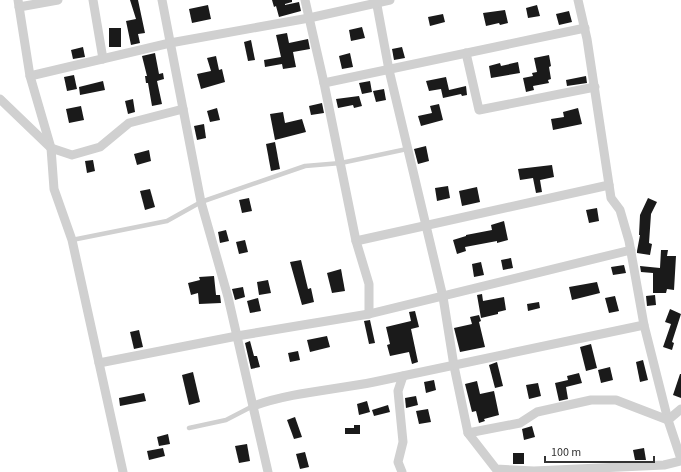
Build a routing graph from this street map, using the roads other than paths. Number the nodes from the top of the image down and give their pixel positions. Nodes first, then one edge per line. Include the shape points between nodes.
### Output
1 (58, 0) edge
2 (93, 0) edge
3 (162, 0) edge
4 (305, 0) edge
5 (390, 0) edge
6 (578, 0) edge
7 (377, 1) edge
8 (18, 4) edge
9 (308, 18) junction
10 (585, 28) junction
11 (170, 43) junction
12 (466, 53) junction
13 (103, 59) junction
14 (389, 70) junction
15 (30, 76) junction
16 (324, 83) junction
17 (595, 87) junction
18 (0, 99) edge
19 (184, 109) junction
20 (51, 148) junction
21 (407, 149) junction
22 (341, 163) junction
23 (609, 185) junction
24 (201, 202) junction
25 (426, 227) junction
26 (72, 240) junction
27 (356, 241) junction
28 (631, 250) junction
29 (442, 297) junction
30 (369, 314) junction
31 (644, 325) junction
32 (237, 336) junction
33 (99, 363) junction
34 (454, 366) junction
35 (403, 376) junction
36 (252, 406) junction
37 (681, 409) edge
38 (668, 420) junction
39 (189, 428) dead end
40 (468, 433) junction
41 (681, 460) edge
42 (123, 472) edge
43 (268, 472) edge
44 (402, 472) edge

1 - 8 street
2 - 13 street
3 - 11 street
4 - 9 street
5 - 7 street
6 - 10 street
7 - 9 street
7 - 14 street
8 - 15 street
9 - 11 street
9 - 16 street
10 - 12 street
10 - 17 street
11 - 13 street
11 - 19 street
12 - 14 street
12 - 17 street via 479,110
13 - 15 street
14 - 16 street
14 - 21 street
15 - 20 street
16 - 22 street
17 - 23 street
18 - 20 street
19 - 20 street via 129,123 100,147 72,155
19 - 24 street
20 - 26 street via 54,189
21 - 22 lane
21 - 25 street
22 - 24 lane via 304,166
22 - 27 street
23 - 25 street
23 - 28 street via 611,198 620,210
24 - 26 lane via 167,221
24 - 32 street
25 - 27 street
25 - 29 street
26 - 33 street
27 - 30 street via 369,284
28 - 29 street
28 - 31 street
29 - 30 street
29 - 34 street
30 - 32 street
31 - 34 street
31 - 38 street
32 - 33 street
32 - 36 street
33 - 42 street
34 - 35 street
34 - 40 street
35 - 36 street via 311,392
35 - 44 street via 398,391 403,442 398,462
36 - 39 lane via 226,420
36 - 43 street
37 - 38 street
38 - 40 street via 616,400 591,400 537,412 520,423
38 - 41 street
40 - 41 street via 496,469 534,471 664,465

